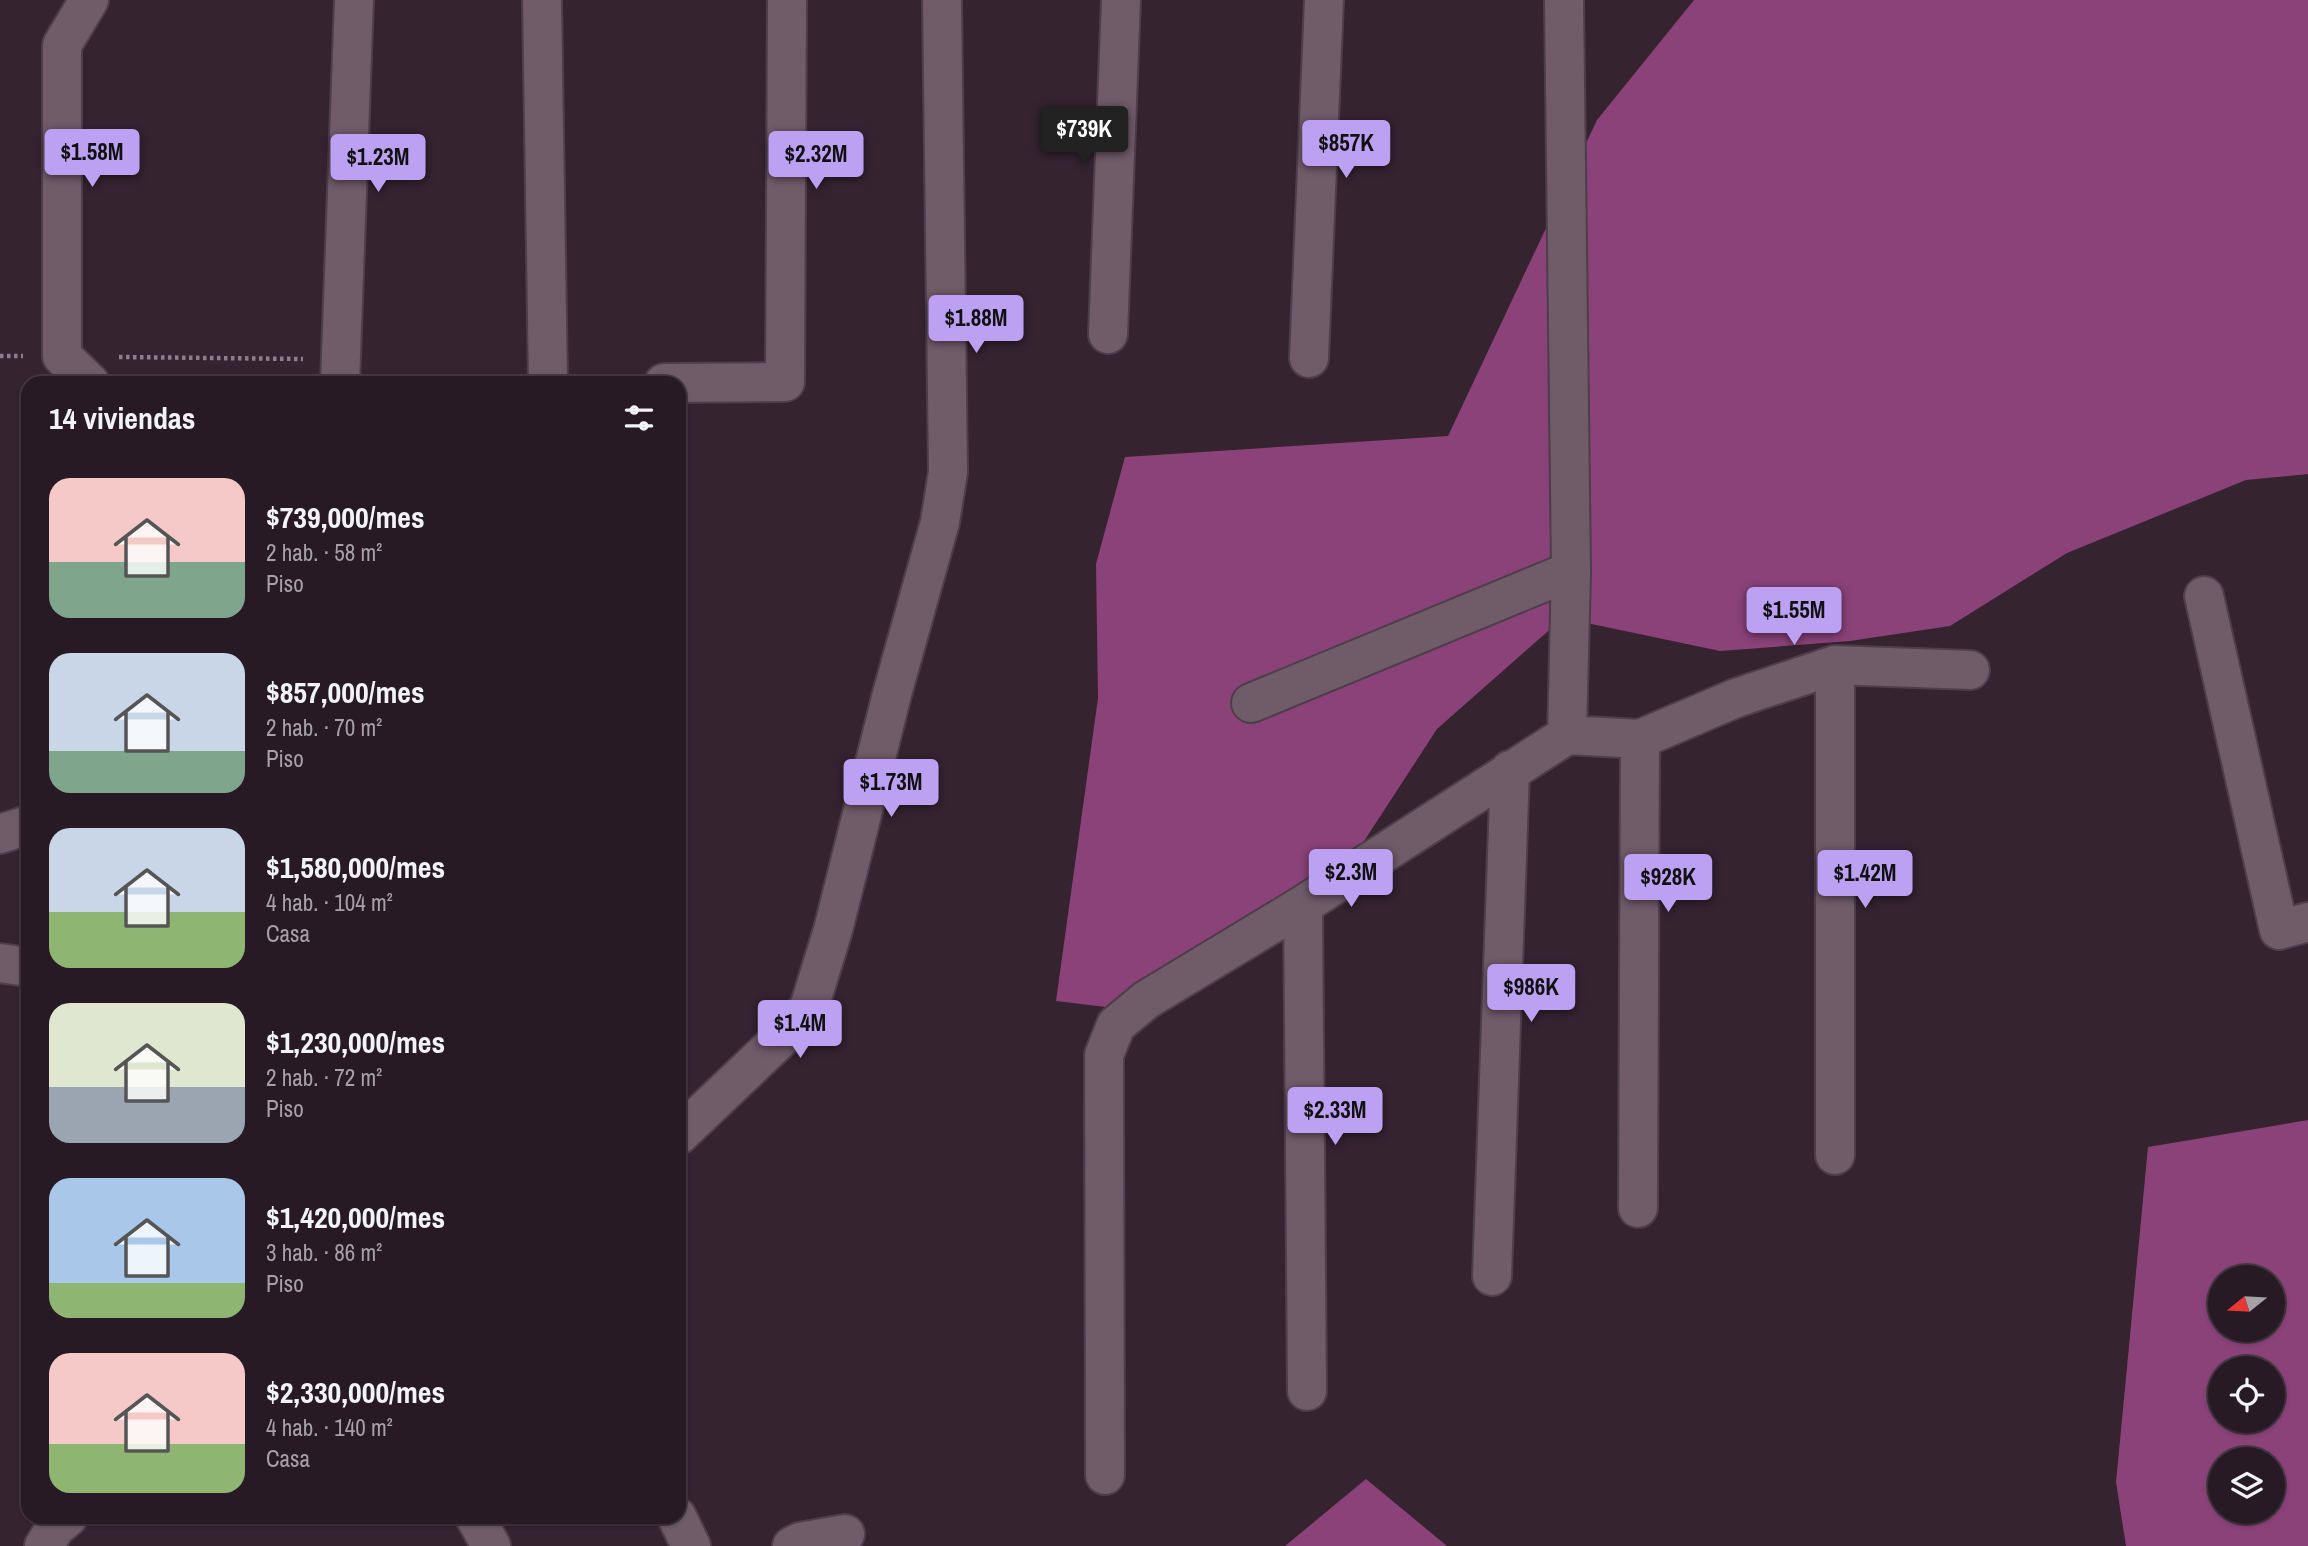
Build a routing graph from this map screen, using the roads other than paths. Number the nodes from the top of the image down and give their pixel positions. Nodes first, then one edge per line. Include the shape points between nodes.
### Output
1 (89, 0) edge
2 (354, 0) edge
3 (541, 0) edge
4 (787, 0) edge
5 (942, 0) edge
6 (1121, 0) edge
7 (1324, 0) edge
8 (1564, 0) edge
9 (1108, 334) dead end
10 (1309, 358) dead end
11 (341, 371) edge
12 (83, 376) edge
13 (548, 376) edge
14 (686, 383) edge
15 (1571, 570) junction
16 (2204, 596) dead end
17 (1835, 666) junction
18 (1970, 670) dead end
19 (1251, 703) dead end
20 (1567, 735) junction
21 (1640, 739) junction
22 (1510, 771) junction
23 (21, 827) edge
24 (0, 834) edge
25 (1303, 905) junction
26 (2308, 922) edge
27 (0, 963) edge
28 (21, 966) edge
29 (686, 1128) edge
30 (1835, 1155) dead end
31 (1638, 1208) dead end
32 (1492, 1276) dead end
33 (1307, 1391) dead end
34 (1105, 1475) dead end
35 (60, 1524) edge
36 (479, 1524) edge
37 (680, 1524) edge
38 (845, 1534) dead end
39 (44, 1546) edge
40 (491, 1546) edge
41 (691, 1546) edge
42 (792, 1546) edge

1 - 12 street via 62,45 62,356
2 - 11 street
3 - 13 street
4 - 14 street via 785,382
5 - 29 street via 948,472 940,522 809,1008
6 - 9 street
7 - 10 street
8 - 15 street
15 - 19 street
15 - 20 street
16 - 26 street via 2279,929
17 - 18 street
17 - 21 street via 1736,698
17 - 30 street
20 - 21 street
20 - 22 street
21 - 31 street
22 - 25 street
22 - 32 street
23 - 24 street
25 - 33 street
25 - 34 street via 1146,1000 1116,1025 1104,1055
27 - 28 street
35 - 39 street
36 - 40 street
37 - 41 street
38 - 42 street

